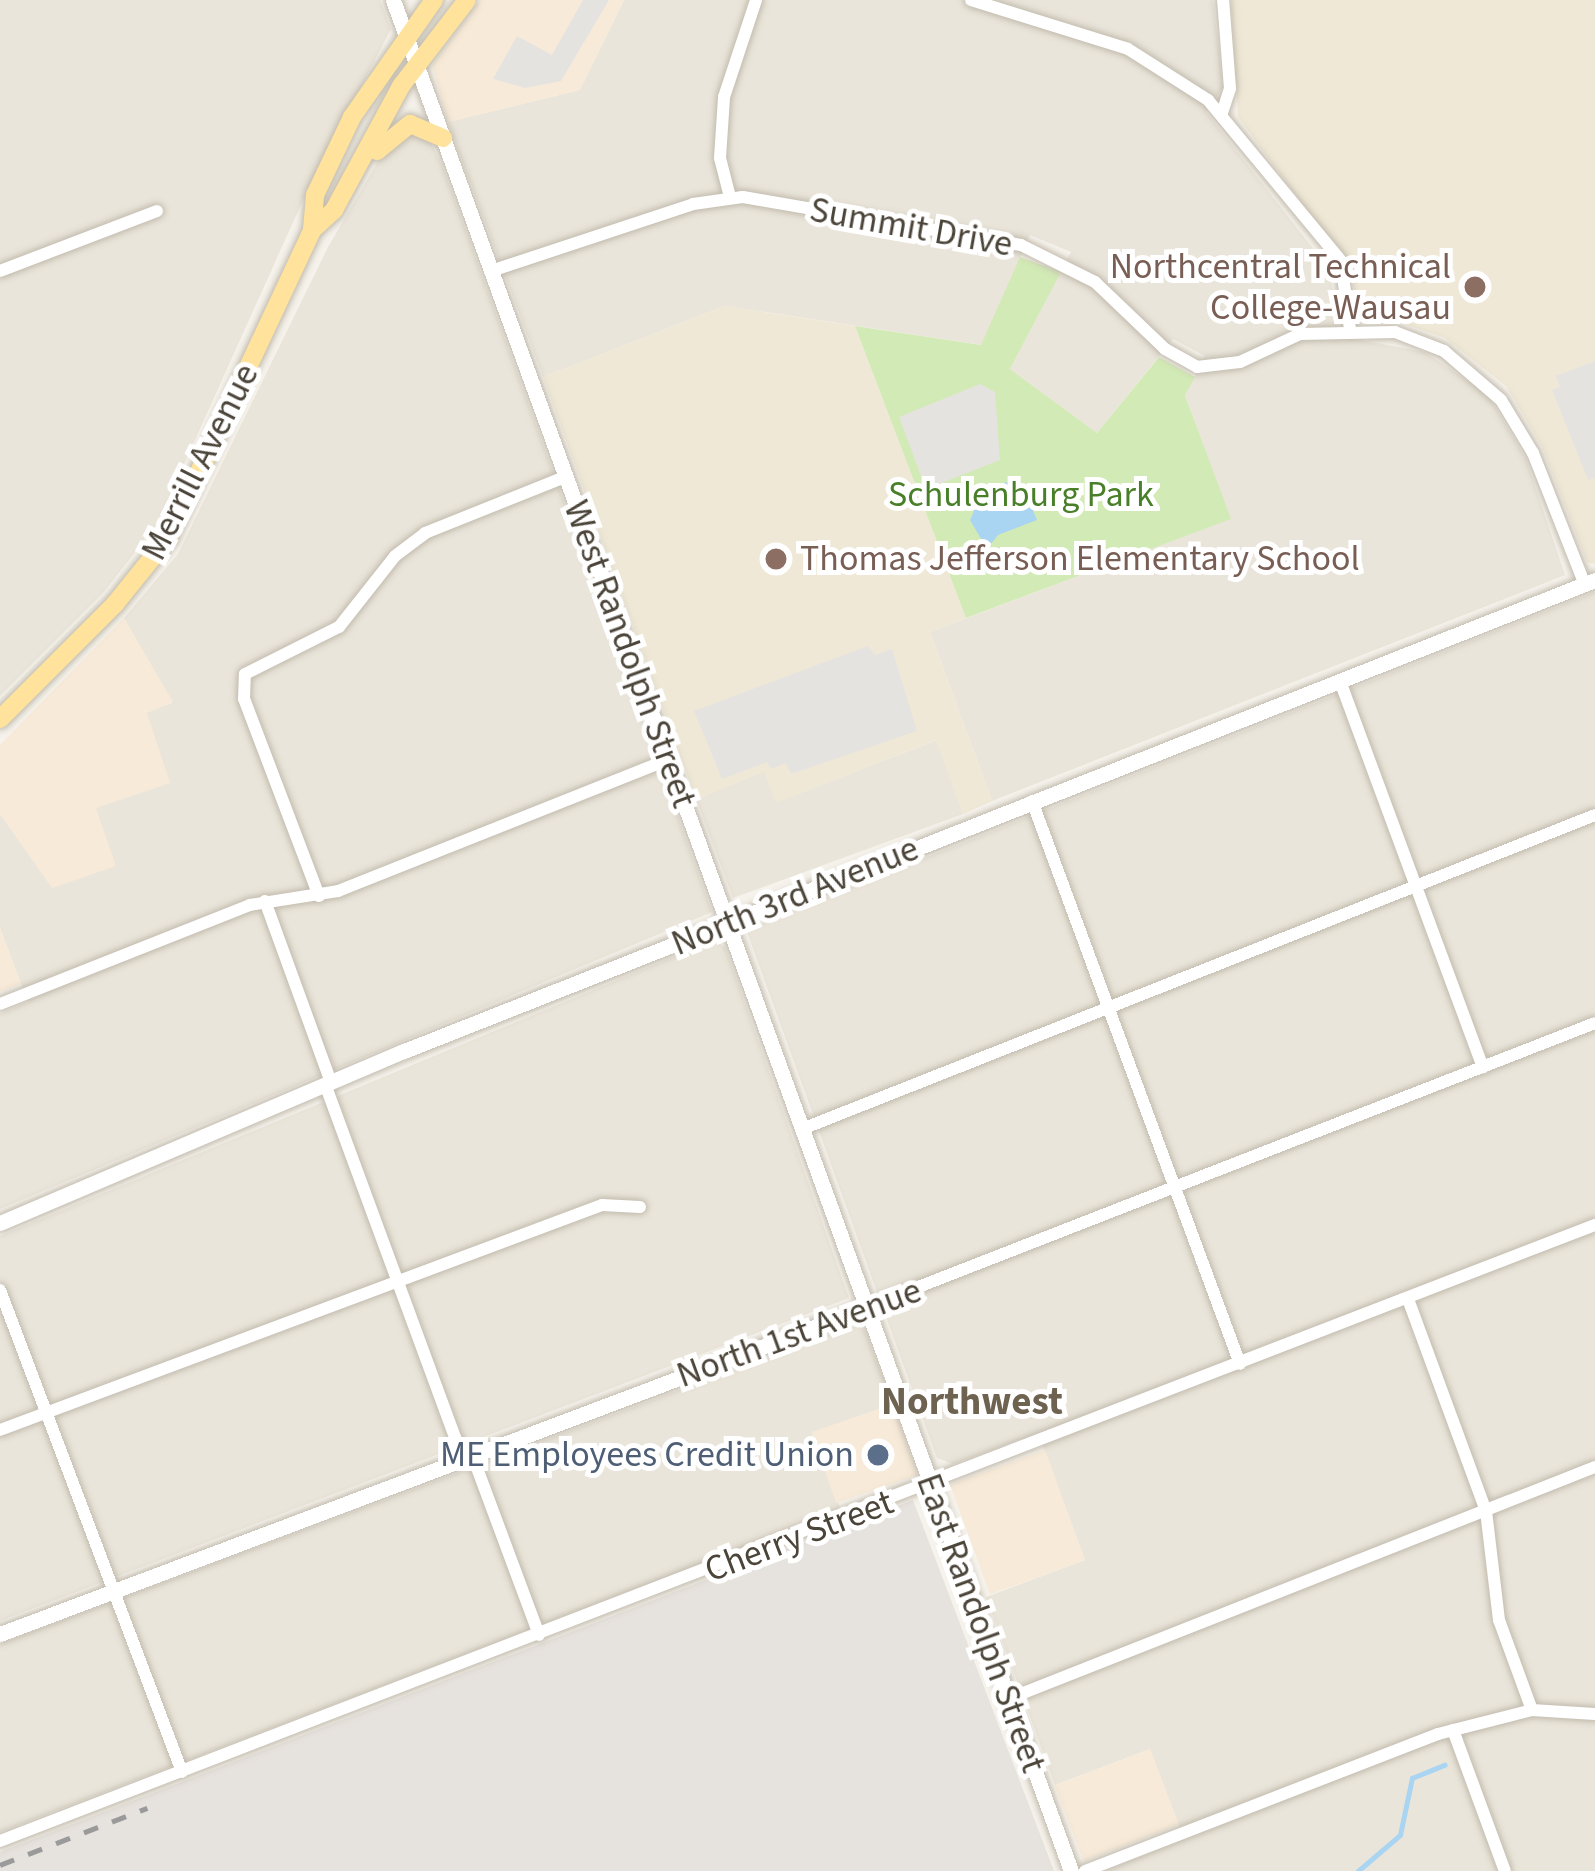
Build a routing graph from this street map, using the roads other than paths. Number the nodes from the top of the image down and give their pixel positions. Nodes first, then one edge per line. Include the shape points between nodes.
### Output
1 (393, 0) edge
2 (434, 0) edge
3 (466, 0) edge
4 (757, 0) edge
5 (970, 0) edge
6 (1222, 0) edge
7 (406, 36) junction
8 (417, 64) junction
9 (1222, 113) junction
10 (443, 138) junction
11 (350, 181) junction
12 (730, 197) junction
13 (157, 212) dead end
14 (312, 230) junction
15 (0, 271) edge
16 (491, 272) junction
17 (1350, 329) junction
18 (566, 477) junction
19 (1590, 582) edge
20 (1340, 681) junction
21 (0, 719) edge
22 (668, 759) junction
23 (1032, 801) junction
24 (1595, 815) edge
25 (1416, 886) junction
26 (319, 896) junction
27 (265, 901) junction
28 (726, 922) junction
29 (0, 1004) edge
30 (1109, 1008) junction
31 (1595, 1023) edge
32 (1483, 1067) junction
33 (328, 1083) junction
34 (802, 1129) junction
35 (1175, 1187) junction
36 (640, 1208) dead end
37 (0, 1223) edge
38 (1595, 1225) edge
39 (398, 1282) junction
40 (0, 1290) edge
41 (1408, 1299) junction
42 (867, 1307) junction
43 (1240, 1364) junction
44 (45, 1413) junction
45 (0, 1430) edge
46 (469, 1456) junction
47 (1595, 1467) edge
48 (931, 1486) junction
49 (1486, 1511) junction
50 (110, 1591) junction
51 (0, 1634) edge
52 (539, 1635) junction
53 (1008, 1700) junction
54 (1532, 1710) junction
55 (1595, 1714) edge
56 (1453, 1730) junction
57 (182, 1772) junction
58 (0, 1841) edge
59 (1071, 1871) edge
60 (1084, 1871) edge
61 (1505, 1871) edge

1 - 7 street, West Randolph Street
2 - 7 main road, Merrill Avenue
3 - 8 main road, Merrill Avenue
4 - 12 street via 724,97 720,158
5 - 9 street via 1128,49
6 - 9 street via 1230,95
7 - 8 street, West Randolph Street
7 - 14 main road, Merrill Avenue via 334,153 315,195
8 - 10 street, West Randolph Street
8 - 11 main road, Merrill Avenue
9 - 17 street via 1341,261
10 - 11 main road via 428,125 395,129
10 - 16 street, West Randolph Street
11 - 14 main road, Merrill Avenue
12 - 16 street, Summit Drive
12 - 17 street, Summit Drive via 1021,244 1095,282 1165,349 1197,368 1240,362 1300,334
13 - 15 street
14 - 21 main road, Merrill Avenue via 163,546
16 - 18 street, West Randolph Street
17 - 19 street, Summit Drive via 1430,344 1486,383 1533,453
18 - 22 street, West Randolph Street
18 - 26 street via 425,532 395,556 339,627 245,674 244,699
19 - 20 street, North 3rd Avenue
20 - 23 street, North 3rd Avenue
20 - 25 street
22 - 26 street
22 - 28 street, West Randolph Street
23 - 28 street, North 3rd Avenue
23 - 30 street
24 - 25 street
25 - 30 street
25 - 32 street
26 - 27 street
27 - 29 street
27 - 33 street
28 - 33 street, North 3rd Avenue
28 - 34 street, West Randolph Street
30 - 34 street
30 - 35 street
31 - 32 street, North 1st Avenue
32 - 35 street, North 1st Avenue
33 - 37 street, North 3rd Avenue
33 - 39 street
34 - 42 street, West Randolph Street
35 - 42 street, North 1st Avenue
35 - 43 street
36 - 39 street via 602,1205
38 - 41 street, Cherry Street
39 - 44 street
39 - 46 street
40 - 44 street
41 - 43 street, Cherry Street
41 - 49 street
42 - 46 street, North 1st Avenue
42 - 48 street, East Randolph Street
43 - 48 street, Cherry Street
44 - 45 street
44 - 50 street
46 - 50 street, North 1st Avenue
46 - 52 street
47 - 49 street
48 - 52 street, Cherry Street
48 - 53 street, East Randolph Street
49 - 53 street
49 - 54 street via 1498,1613
50 - 51 street, North 1st Avenue
50 - 57 street
52 - 57 street, Cherry Street
53 - 59 street, East Randolph Street
54 - 55 street
54 - 56 street
56 - 60 street
56 - 61 street
57 - 58 street, Cherry Street

